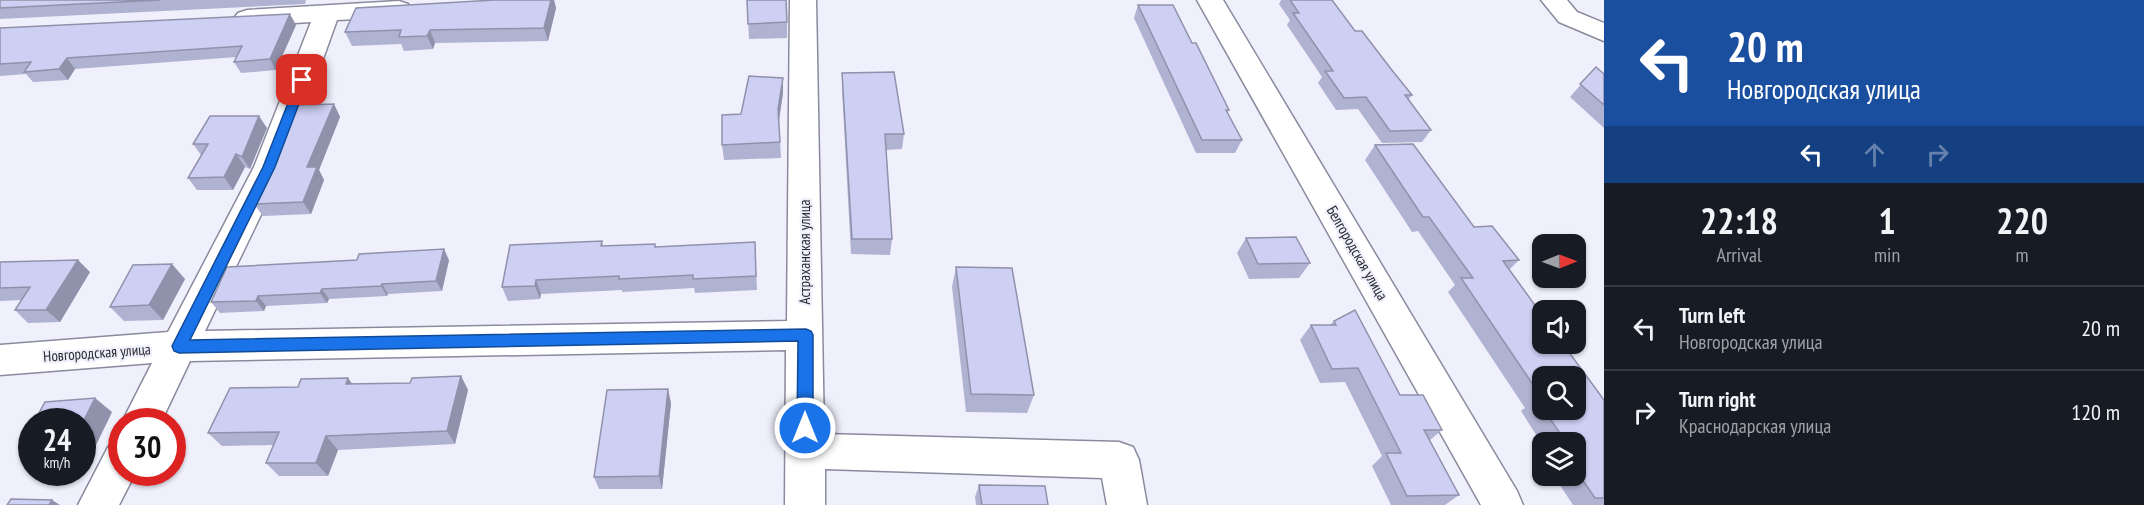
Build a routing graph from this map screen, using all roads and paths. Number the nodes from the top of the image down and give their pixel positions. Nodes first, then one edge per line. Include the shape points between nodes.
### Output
1 (803, 0) edge
2 (1210, 0) edge
3 (1554, 0) edge
4 (420, 8) edge
5 (327, 14) junction
6 (222, 19) edge
7 (1604, 33) edge
8 (806, 335) junction
9 (179, 346) junction
10 (0, 360) edge
11 (148, 408) edge
12 (805, 451) junction
13 (109, 486) edge
14 (99, 505) edge
15 (805, 505) edge
16 (1127, 505) edge
17 (1503, 505) edge

1 - 8 street, Астраханская улица
2 - 17 street, Белгородская улица
3 - 7 street via 1568,17
4 - 5 street
5 - 6 street
5 - 9 street via 269,167
8 - 9 street, Новгородская улица
8 - 12 street, Астраханская улица
9 - 10 street, Новгородская улица
9 - 11 street
12 - 15 street, Астраханская улица
12 - 16 street via 1119,460
13 - 14 street

